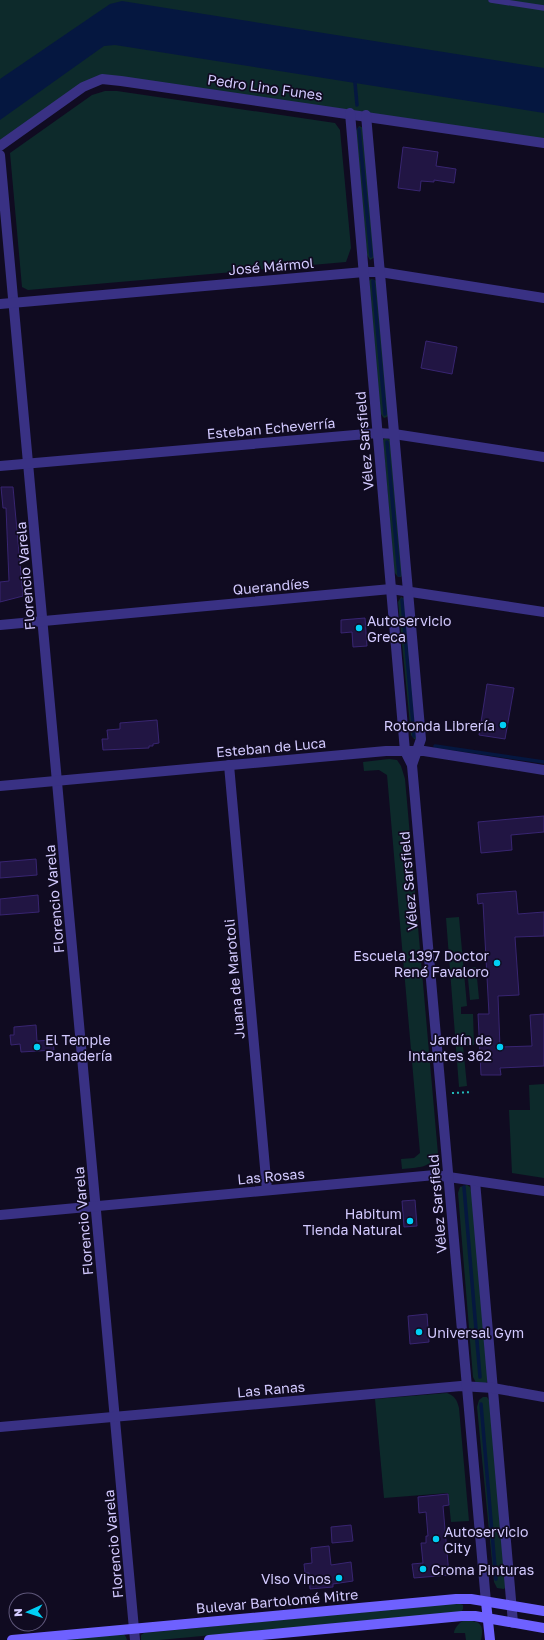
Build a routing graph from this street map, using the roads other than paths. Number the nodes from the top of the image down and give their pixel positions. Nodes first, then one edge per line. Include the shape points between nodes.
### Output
1 (491, 0) edge
2 (544, 8) edge
3 (350, 113) junction
4 (366, 116) junction
5 (544, 143) edge
6 (0, 146) edge
7 (0, 155) edge
8 (364, 272) junction
9 (380, 272) junction
10 (544, 298) edge
11 (14, 303) junction
12 (0, 304) edge
13 (378, 433) junction
14 (394, 434) junction
15 (544, 457) edge
16 (29, 464) junction
17 (0, 466) edge
18 (391, 589) junction
19 (408, 591) junction
20 (544, 612) edge
21 (43, 621) junction
22 (0, 625) edge
23 (418, 750) junction
24 (405, 751) junction
25 (229, 765) junction
26 (412, 765) junction
27 (544, 770) edge
28 (58, 781) junction
29 (0, 786) edge
30 (448, 1176) junction
31 (475, 1181) junction
32 (267, 1190) junction
33 (544, 1191) edge
34 (96, 1206) junction
35 (0, 1214) edge
36 (467, 1386) junction
37 (493, 1388) junction
38 (544, 1397) edge
39 (115, 1417) junction
40 (0, 1427) edge
41 (486, 1602) junction
42 (511, 1606) junction
43 (544, 1611) edge
44 (488, 1618) junction
45 (513, 1623) junction
46 (544, 1628) edge
47 (134, 1629) junction
48 (12, 1640) edge
49 (135, 1640) edge
50 (209, 1640) edge
51 (490, 1640) edge

1 - 2 lane
3 - 4 street, Pedro Lino Funes
3 - 6 street, Pedro Lino Funes via 121,80 102,80 83,87
3 - 8 street, Vélez Sarsfield
4 - 5 street, Pedro Lino Funes
4 - 9 street, Vélez Sarsfield
7 - 11 street, Florencio Varela
8 - 9 street, José Mármol
8 - 11 street, José Mármol
8 - 13 street, Vélez Sarsfield
9 - 10 street, José Mármol
9 - 14 street, Vélez Sarsfield
11 - 12 street, José Mármol
11 - 16 street, Florencio Varela
13 - 14 street, Esteban Echeverría
13 - 16 street, Esteban Echeverría
13 - 18 street, Vélez Sarsfield
14 - 15 street, Esteban Echeverría
14 - 19 street, Vélez Sarsfield
16 - 17 street, Esteban Echeverría
16 - 21 street, Florencio Varela
18 - 19 street, Querandíes
18 - 21 street, Querandíes
18 - 24 street, Vélez Sarsfield
19 - 20 street, Querandíes
19 - 23 street, Vélez Sarsfield via 421,739
21 - 22 street, Querandíes
21 - 28 street, Florencio Varela
23 - 24 street, Esteban de Luca
23 - 26 street, Vélez Sarsfield
23 - 27 street, Esteban de Luca
24 - 25 street, Esteban de Luca
24 - 26 street, Vélez Sarsfield
25 - 28 street, Esteban de Luca
25 - 32 street, Juana de Marotoli
26 - 30 street, Vélez Sarsfield
28 - 29 street, Esteban de Luca
28 - 34 street, Florencio Varela
30 - 31 street, Las Rosas
30 - 32 street, Las Rosas
30 - 36 street, Vélez Sarsfield
31 - 33 street, Las Rosas
31 - 37 street
32 - 34 street, Las Rosas
34 - 35 street, Las Rosas
34 - 39 street, Florencio Varela
36 - 37 street, Las Ranas
36 - 39 street, Las Ranas
36 - 41 street, Vélez Sarsfield
37 - 38 street, Las Ranas
37 - 42 street
39 - 40 street, Las Ranas
39 - 47 street, Florencio Varela
41 - 42 main road, Bulevar Bartolomé Mitre
41 - 44 main road, Vélez Sarsfield
41 - 47 main road, Bulevar Bartolomé Mitre via 456,1599
42 - 43 main road, Bulevar Bartolomé Mitre
42 - 45 street
44 - 45 main road
44 - 50 main road via 462,1616
44 - 51 main road, Vélez Sarsfield
45 - 46 main road
47 - 48 main road, Bulevar Bartolomé Mitre
47 - 49 street, Florencio Varela

